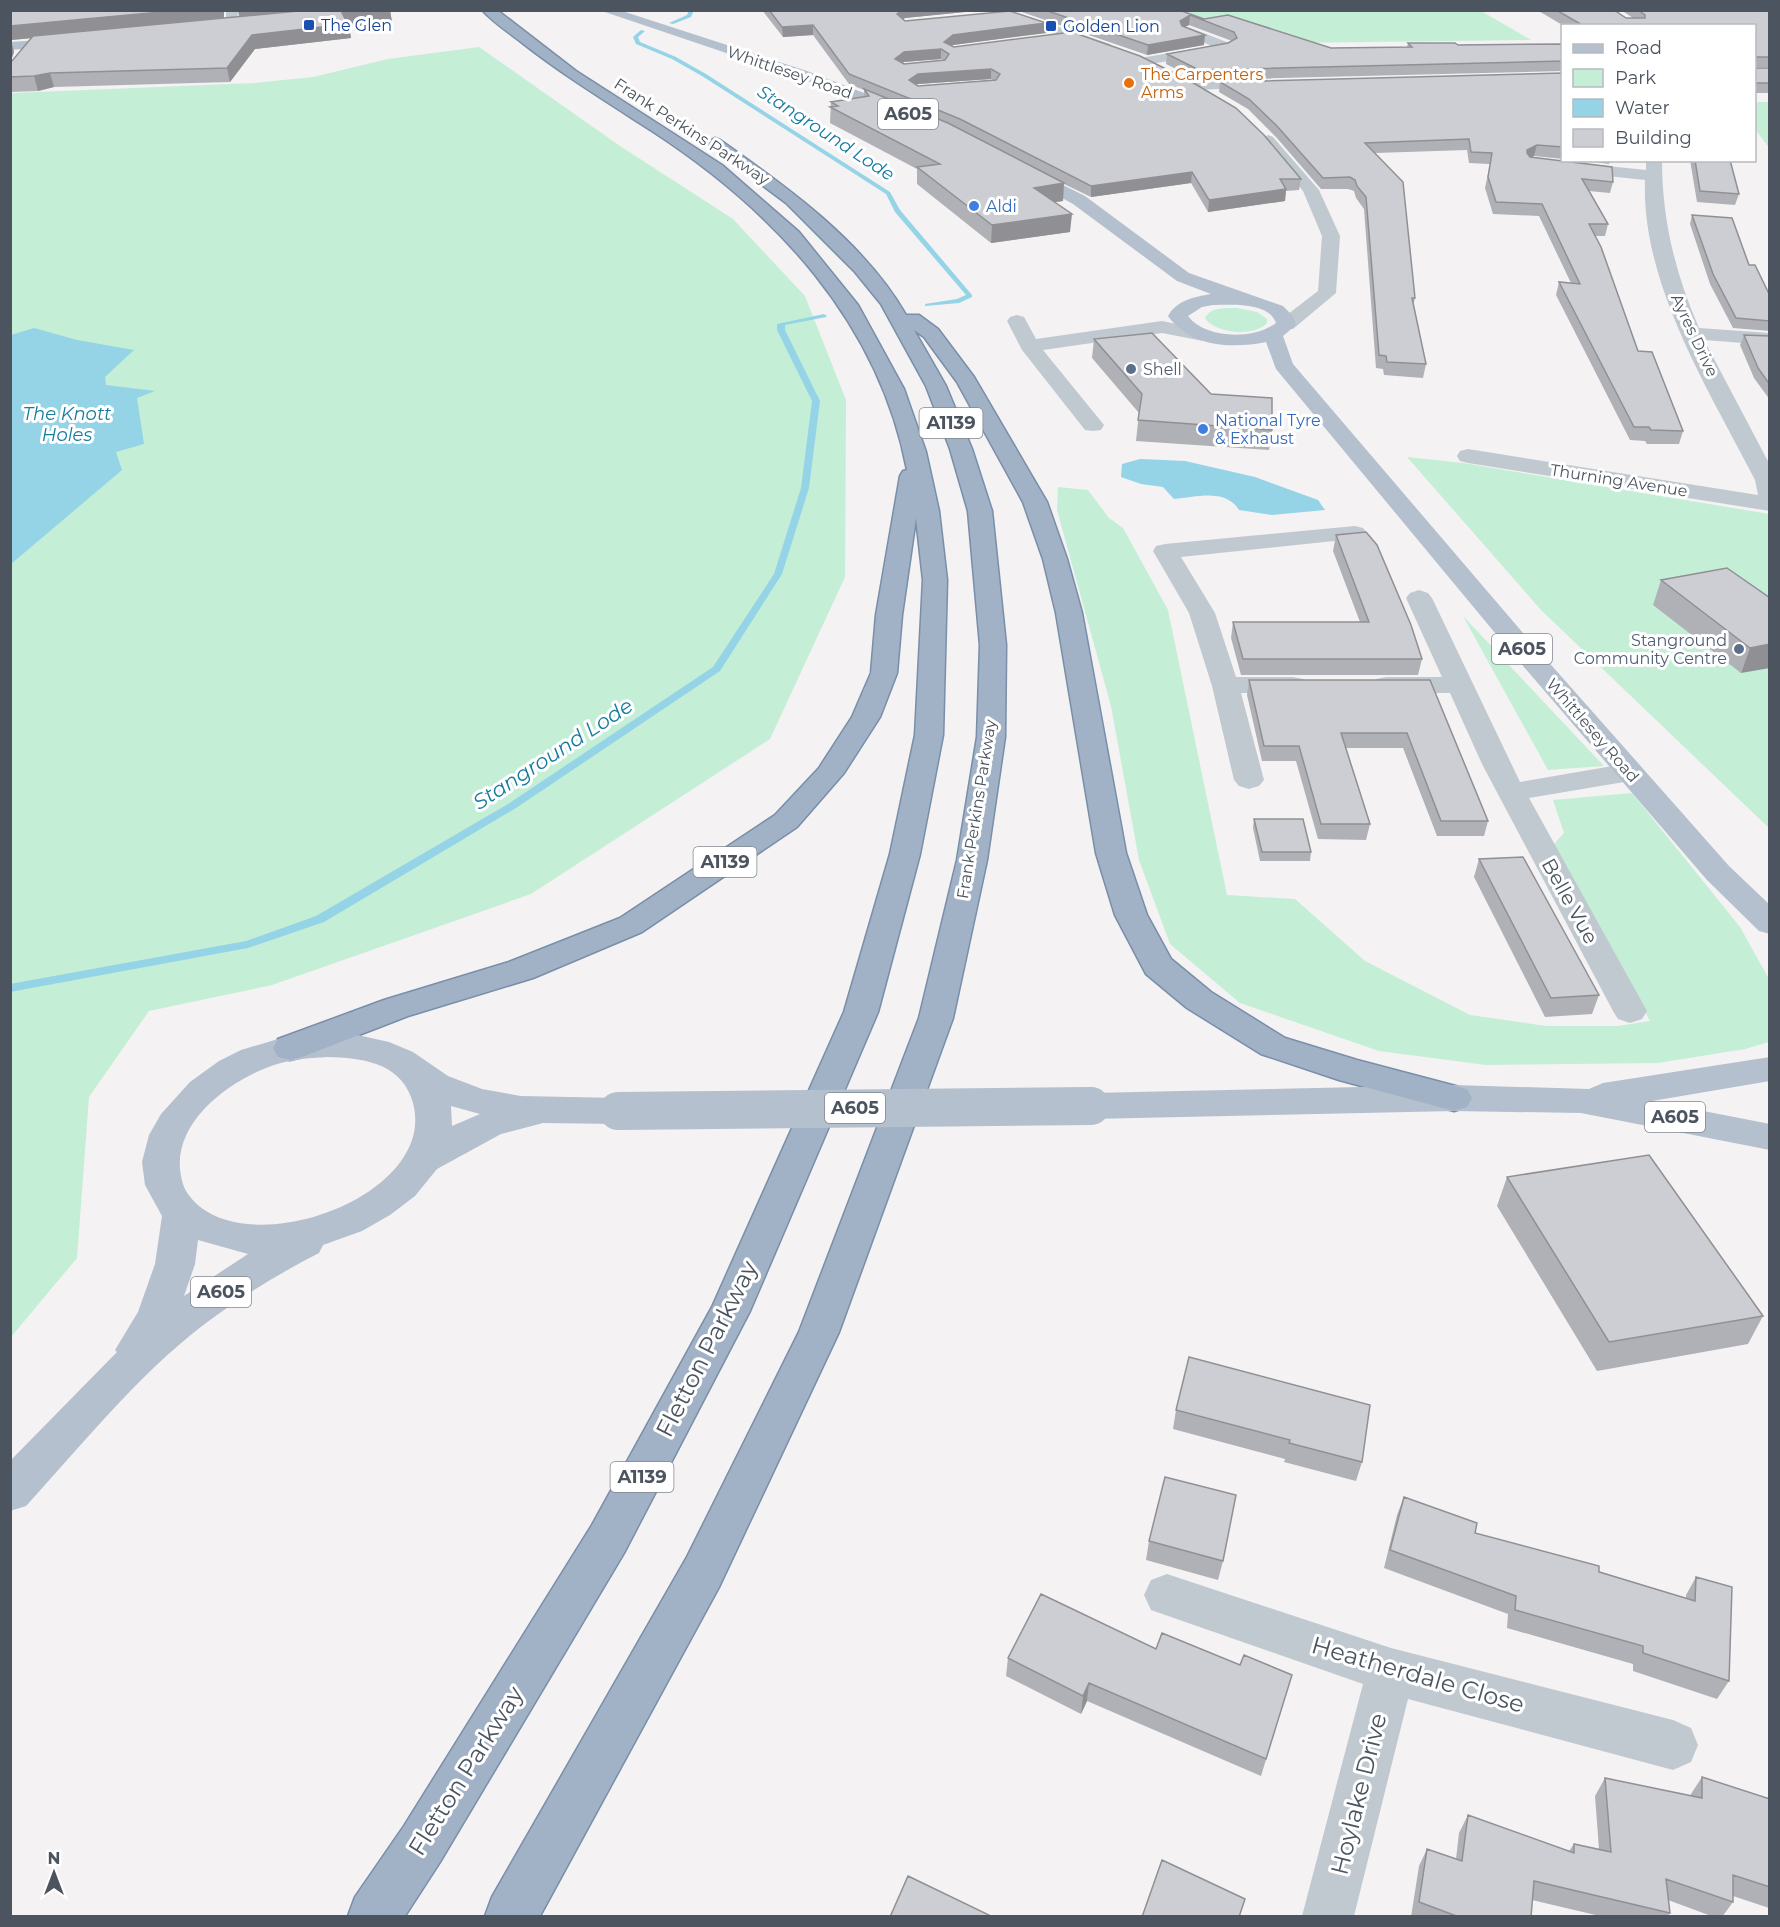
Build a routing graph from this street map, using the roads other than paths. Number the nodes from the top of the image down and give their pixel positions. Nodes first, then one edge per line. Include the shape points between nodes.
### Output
1 (232, 10) edge
2 (606, 10) edge
3 (492, 14) edge
4 (521, 14) dead end
5 (994, 14) edge
6 (232, 26) edge
7 (1188, 31) edge
8 (1071, 36) junction
9 (84, 41) edge
10 (1041, 41) edge
11 (31, 45) junction
12 (10, 46) edge
13 (1113, 50) edge
14 (16, 63) edge
15 (1165, 71) edge
16 (1278, 84) edge
17 (1218, 100) edge
18 (924, 122) edge
19 (1259, 130) edge
20 (1012, 164) edge
21 (1556, 166) edge
22 (1654, 168) edge
23 (1183, 277) junction
24 (1327, 293) junction
25 (889, 302) junction
26 (1252, 302) junction
27 (1183, 308) junction
28 (1017, 321) dead end
29 (1162, 327) junction
30 (1279, 330) junction
31 (1692, 333) junction
32 (1206, 336) junction
33 (1770, 339) edge
34 (1029, 346) junction
35 (1284, 365) junction
36 (1093, 425) dead end
37 (915, 452) junction
38 (1468, 456) dead end
39 (1770, 502) edge
40 (1355, 533) edge
41 (1419, 598) dead end
42 (1225, 684) junction
43 (1320, 685) edge
44 (1367, 685) edge
45 (1460, 686) junction
46 (1630, 772) junction
47 (1249, 780) dead end
48 (1511, 792) junction
49 (1770, 924) edge
50 (1630, 1011) dead end
51 (861, 1012) joint
52 (290, 1048) junction
53 (1770, 1069) edge
54 (422, 1078) junction
55 (1454, 1098) junction
56 (1581, 1100) junction
57 (562, 1111) junction
58 (1770, 1137) edge
59 (425, 1159) junction
60 (182, 1214) junction
61 (331, 1229) junction
62 (123, 1372) junction
63 (10, 1492) edge
64 (1167, 1595) dead end
65 (1391, 1671) junction
66 (1673, 1745) dead end
67 (374, 1917) edge
68 (511, 1917) edge
69 (1328, 1917) edge

1 - 6 street
2 - 18 main road, Whittlesey Road / A605 via 802,74
3 - 37 highway, Frank Perkins Parkway / A1139 via 571,74 716,168 793,236 849,305 872,345 894,389
4 - 25 highway, Frank Perkins Parkway / A1139 via 597,70 689,125 792,199
5 - 8 street
7 - 15 street via 1227,47 1140,59
8 - 10 street
8 - 13 street
9 - 11 main road
11 - 12 main road
11 - 14 street
16 - 17 street via 1190,83
19 - 24 street via 1311,190 1331,236
20 - 23 main road, A605 via 1079,200
21 - 22 street
22 - 31 street, Ayres Drive via 1658,232 1673,289
23 - 26 main road, A605
23 - 27 main road, A605
24 - 26 street via 1303,305
24 - 30 street
25 - 55 highway, A1139 via 931,333 967,381 1035,502 1055,559 1074,636 1111,853 1131,915 1158,966 1199,1000 1273,1046
25 - 68 highway, Frank Perkins Parkway / A1139 via 936,386 980,511 993,645 991,737 972,860 936,1018 819,1332 703,1572
26 - 27 main road, A605 via 1213,299
26 - 30 main road, A605 via 1280,312 1285,319
27 - 29 street
27 - 32 main road, A605 via 1178,316 1181,323
28 - 34 street
29 - 32 street
29 - 34 street
30 - 32 main road, A605 via 1243,340
30 - 35 main road, Whittlesey Road / A605
31 - 33 street
31 - 39 street, Ayres Drive via 1766,480
32 - 35 main road, Whittlesey Road / A605
34 - 36 street
35 - 46 main road, Whittlesey Road / A605
37 - 51 highway, Frank Perkins Parkway / A1139 via 935,580 929,735 905,854
37 - 52 highway, A1139 via 889,615 884,673 866,717 830,773 786,821 631,925 521,970 396,1008
38 - 39 street, Thurning Avenue
40 - 42 street via 1165,551 1202,613
41 - 45 street, Belle Vue
42 - 43 street
42 - 47 street
44 - 45 street
45 - 48 street, Belle Vue
46 - 48 street
46 - 49 main road, Whittlesey Road / A605 via 1718,873
48 - 50 street, Belle Vue
51 - 67 highway, Fletton Parkway / A1139 via 730,1311 609,1539
52 - 54 main road via 330,1044 367,1047 399,1059
52 - 60 main road via 251,1060 216,1080 187,1104 167,1133 159,1162 164,1190
53 - 56 main road, A605
54 - 57 main road, A605 via 462,1096 510,1108
54 - 59 main road via 433,1095 437,1116
55 - 56 main road, A605
55 - 57 main road, A605, bridge
56 - 58 main road, A605
57 - 59 main road, A605 via 513,1117 466,1133
59 - 61 main road via 402,1187 370,1211
60 - 61 main road via 211,1230 247,1239 288,1239
60 - 62 main road, A605 via 175,1264 156,1317
61 - 62 main road, A605 via 257,1267 187,1315
62 - 63 main road, A605
64 - 65 street, Heatherdale Close
65 - 66 street, Heatherdale Close
65 - 69 street, Hoylake Drive

